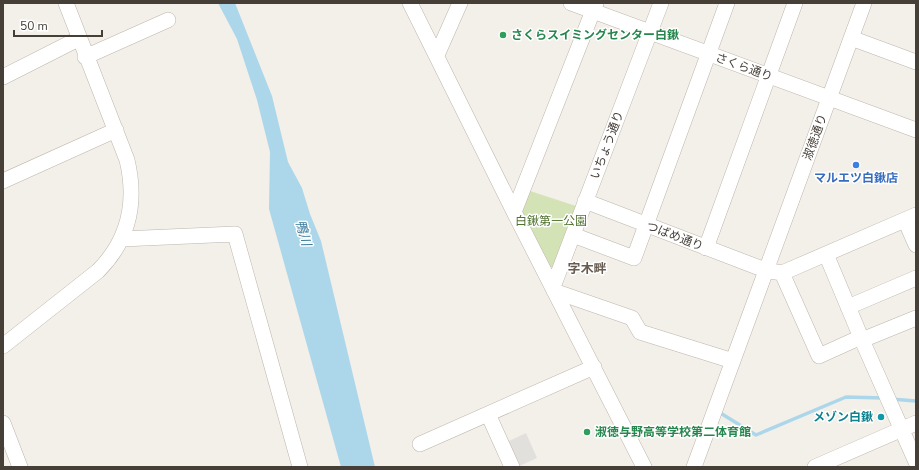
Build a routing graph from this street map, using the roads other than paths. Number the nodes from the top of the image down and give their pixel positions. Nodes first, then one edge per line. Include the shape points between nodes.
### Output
1 (66, 3) edge
2 (410, 3) edge
3 (460, 3) edge
4 (572, 3) edge
5 (661, 3) edge
6 (727, 3) edge
7 (795, 3) edge
8 (864, 3) edge
9 (594, 7) edge
10 (168, 20) dead end
11 (650, 32) junction
12 (851, 38) junction
13 (78, 39) junction
14 (709, 54) junction
15 (437, 55) junction
16 (85, 57) junction
17 (916, 62) edge
18 (768, 76) junction
19 (3, 77) edge
20 (829, 98) junction
21 (116, 130) junction
22 (916, 130) edge
23 (3, 181) edge
24 (586, 201) junction
25 (514, 212) junction
26 (911, 218) edge
27 (646, 224) junction
28 (573, 235) junction
29 (122, 239) junction
30 (916, 245) edge
31 (706, 248) junction
32 (826, 254) junction
33 (765, 270) junction
34 (782, 273) junction
35 (916, 278) edge
36 (554, 289) junction
37 (848, 307) junction
38 (916, 318) edge
39 (861, 339) junction
40 (3, 346) edge
41 (733, 361) junction
42 (594, 367) junction
43 (488, 414) junction
44 (3, 423) edge
45 (916, 423) edge
46 (902, 429) junction
47 (420, 444) dead end
48 (916, 462) edge
49 (20, 467) edge
50 (300, 467) edge
51 (512, 467) edge
52 (644, 467) edge
53 (694, 467) edge
54 (815, 467) edge

1 - 13 street
2 - 15 street
3 - 15 street
4 - 9 street, さくら通り
5 - 11 street, いちょう通り
6 - 14 street
7 - 18 street
8 - 12 street, 淑徳通り
9 - 11 street, さくら通り
9 - 25 street
10 - 16 street
11 - 14 street, さくら通り
11 - 24 street, いちょう通り
12 - 17 street
12 - 20 street, 淑徳通り
13 - 16 street
13 - 19 street
14 - 18 street, さくら通り
14 - 27 street
15 - 25 street
16 - 21 street
18 - 20 street, さくら通り
18 - 31 street
20 - 22 street, さくら通り
20 - 33 street, 淑徳通り
21 - 23 street
21 - 29 street via 131,185 130,206
24 - 27 street, つばめ通り
24 - 28 street, いちょう通り
25 - 36 street
26 - 30 street
26 - 32 street
27 - 28 street via 634,258
27 - 31 street, つばめ通り
28 - 36 street, いちょう通り
29 - 40 street via 110,259 98,271
29 - 50 street via 235,234
31 - 33 street, つばめ通り
32 - 34 street
32 - 37 street
33 - 34 street, つばめ通り
33 - 41 street, 淑徳通り
34 - 39 street via 819,356
35 - 37 street
36 - 41 street via 632,318 640,332
36 - 42 street
37 - 39 street
38 - 39 street
39 - 46 street
41 - 53 street, 淑徳通り
42 - 43 street
42 - 52 street
43 - 47 street
43 - 51 street
44 - 49 street
45 - 46 street
46 - 48 street
46 - 54 street

